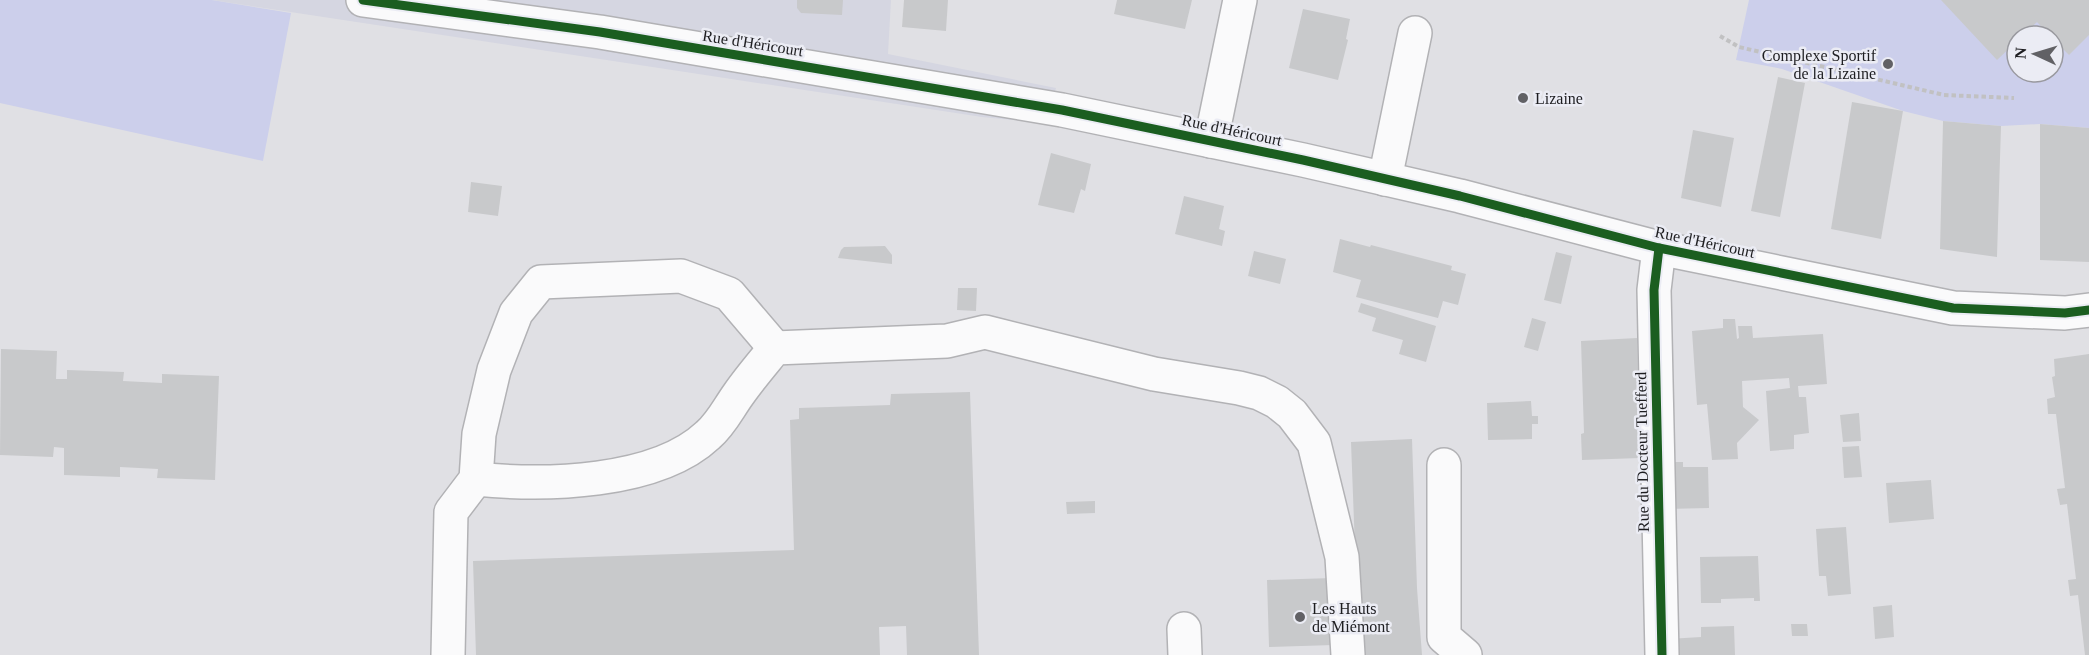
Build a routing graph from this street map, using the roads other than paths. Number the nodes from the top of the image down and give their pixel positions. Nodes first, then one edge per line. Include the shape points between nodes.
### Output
1 (363, 0) edge
2 (1240, 0) edge
3 (1415, 33) dead end
4 (1211, 141) junction
5 (1385, 179) junction
6 (1659, 248) junction
7 (2089, 310) edge
8 (775, 348) junction
9 (1444, 465) dead end
10 (476, 479) junction
11 (448, 655) edge
12 (1348, 655) edge
13 (1465, 655) edge
14 (1662, 655) edge

1 - 4 street, Rue d'Héricourt via 646,40 1062,110
2 - 4 street
3 - 5 street
4 - 5 street, Rue d'Héricourt
5 - 6 street, Rue d'Héricourt
6 - 7 street, Rue d'Héricourt via 1953,308 2065,313
6 - 14 street, Rue du Docteur Tuefferd via 1654,290
8 - 10 street via 709,435 667,462 580,479
8 - 10 street via 729,294 681,276 541,282 516,313 494,370 479,434
8 - 12 street via 947,341 985,332 1154,374 1239,388 1277,402 1292,414 1314,443 1342,557
9 - 13 street via 1444,637
10 - 11 street via 451,512

